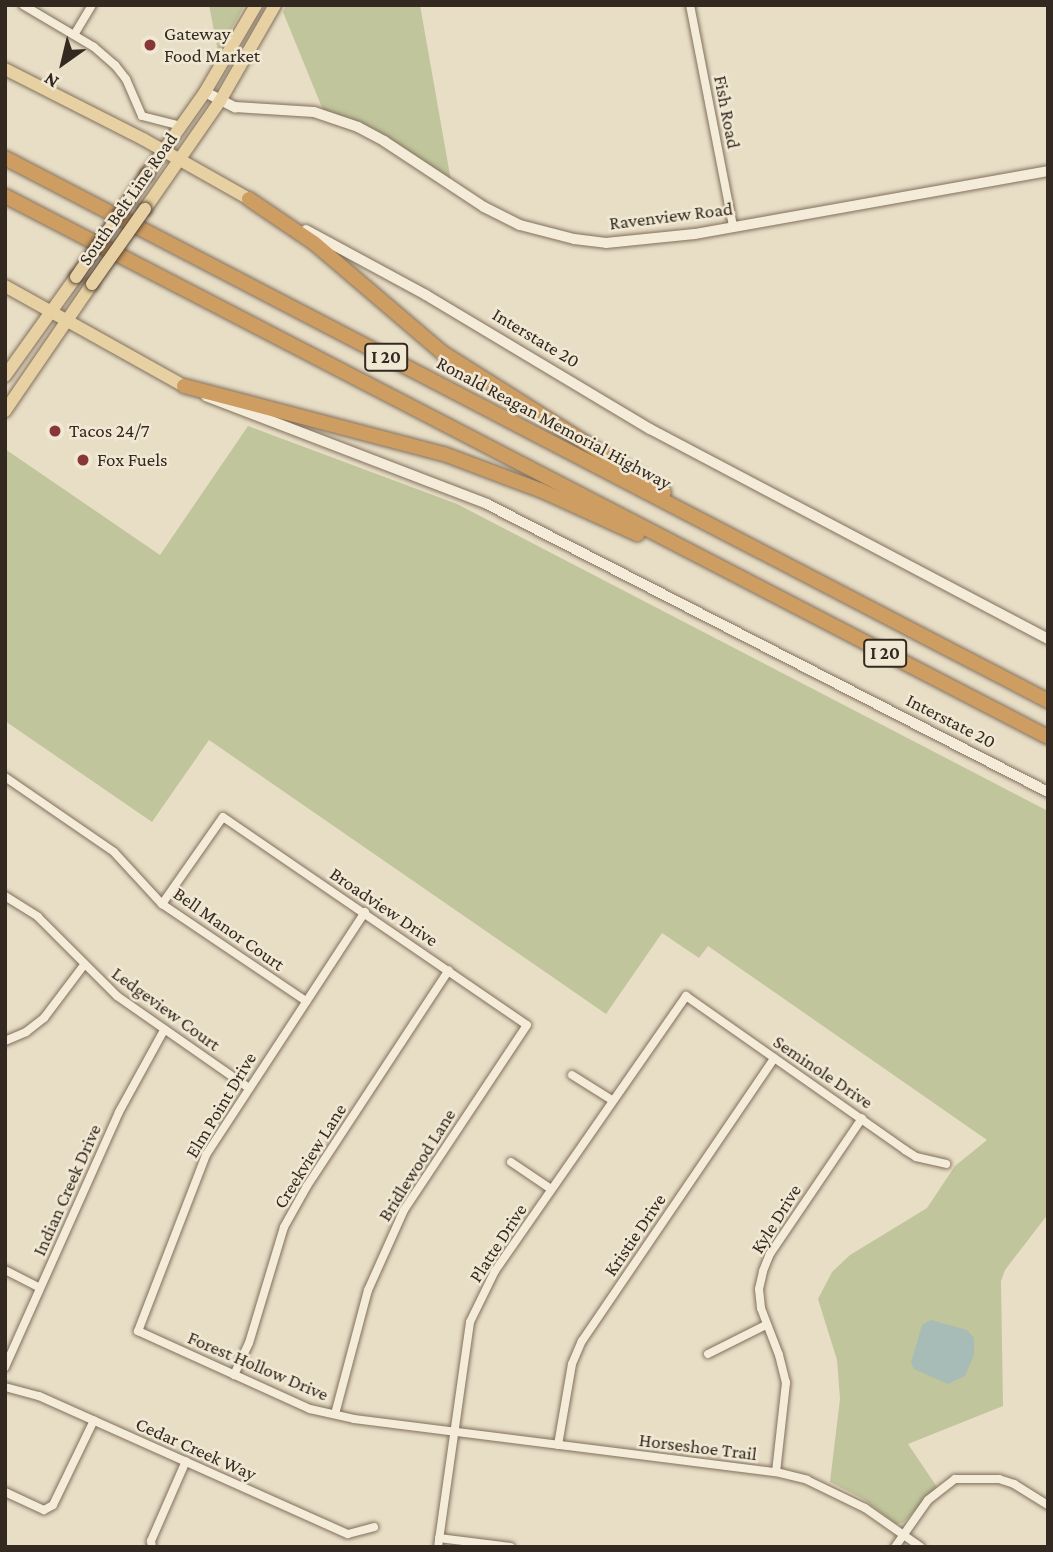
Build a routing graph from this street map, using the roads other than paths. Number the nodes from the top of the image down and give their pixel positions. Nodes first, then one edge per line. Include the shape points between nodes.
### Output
1 (23, 5) edge
2 (92, 5) edge
3 (256, 5) edge
4 (275, 5) edge
5 (690, 5) edge
6 (74, 35) junction
7 (5, 69) edge
8 (205, 92) junction
9 (220, 101) junction
10 (181, 126) junction
11 (163, 151) junction
12 (5, 158) edge
13 (178, 160) junction
14 (1048, 171) edge
15 (5, 196) edge
16 (248, 199) junction
17 (733, 226) junction
18 (5, 286) edge
19 (51, 312) junction
20 (67, 321) junction
21 (5, 376) edge
22 (184, 386) junction
23 (5, 411) edge
24 (767, 555) junction
25 (722, 570) junction
26 (1048, 639) edge
27 (1048, 701) edge
28 (1048, 737) edge
29 (5, 777) edge
30 (1048, 792) edge
31 (5, 895) edge
32 (162, 904) junction
33 (365, 912) junction
34 (84, 965) junction
35 (449, 970) junction
36 (686, 996) joint
37 (306, 1001) junction
38 (527, 1025) joint
39 (164, 1030) junction
40 (5, 1041) edge
41 (774, 1058) junction
42 (572, 1074) dead end
43 (249, 1088) junction
44 (612, 1100) junction
45 (862, 1118) junction
46 (511, 1162) dead end
47 (946, 1164) dead end
48 (551, 1189) junction
49 (5, 1270) edge
50 (40, 1288) junction
51 (766, 1325) junction
52 (138, 1331) joint
53 (708, 1354) dead end
54 (5, 1367) edge
55 (234, 1375) junction
56 (5, 1387) edge
57 (335, 1414) junction
58 (94, 1420) junction
59 (453, 1431) junction
60 (558, 1445) junction
61 (186, 1461) junction
62 (776, 1472) junction
63 (5, 1492) edge
64 (1048, 1505) edge
65 (374, 1527) dead end
66 (904, 1535) junction
67 (438, 1543) edge
68 (152, 1547) edge
69 (510, 1547) edge
70 (895, 1547) edge
71 (921, 1547) edge

1 - 6 street
2 - 6 street
3 - 8 main road, South Belt Line Road
4 - 9 main road, South Belt Line Road
5 - 17 street, Fish Road
6 - 10 street via 115,65 142,116
7 - 11 main road, Interstate 20
8 - 9 main road, Ravenview Road
8 - 10 main road, South Belt Line Road
9 - 13 main road, South Belt Line Road
9 - 17 main road, Ravenview Road via 235,107 314,111 358,127 484,207 520,225 574,239 632,242
10 - 11 main road, South Belt Line Road
11 - 13 main road, Interstate 20
11 - 19 main road, South Belt Line Road, bridge
12 - 24 highway, Ronald Reagan Memorial Highway / I 20
13 - 16 main road, Interstate 20
13 - 20 main road, South Belt Line Road, bridge
14 - 17 main road, Ravenview Road
15 - 25 highway, I 20
16 - 24 highway via 314,243 443,353
16 - 26 main road, Interstate 20 via 426,295 660,435
18 - 19 main road, Interstate 20
19 - 20 main road, Interstate 20
19 - 21 main road, South Belt Line Road
20 - 22 main road, Interstate 20
20 - 23 main road, South Belt Line Road
22 - 25 highway via 444,454
22 - 30 main road, Interstate 20 via 233,409 487,504
24 - 27 highway, Ronald Reagan Memorial Highway / I 20
25 - 28 highway, I 20
29 - 32 street, Bell Manor Court via 114,852
31 - 34 street, Ledgeview Court via 38,917
32 - 33 street, Broadview Drive via 223,817
32 - 37 street, Bell Manor Court
33 - 35 street, Broadview Drive
33 - 37 street, Elm Point Drive
34 - 39 street, Ledgeview Court
34 - 40 street via 44,1018
35 - 38 street, Broadview Drive
35 - 55 street, Creekview Lane via 284,1227 249,1343
36 - 41 street, Seminole Drive
36 - 44 street, Platte Drive
37 - 43 street, Elm Point Drive
38 - 57 street, Bridlewood Lane via 404,1210 369,1290
39 - 43 street, Ledgeview Court
39 - 50 street, Indian Creek Drive via 118,1112
41 - 45 street, Seminole Drive
41 - 60 street, Kristie Drive via 582,1341 572,1364
42 - 44 street
43 - 52 street, Elm Point Drive via 206,1155
44 - 48 street, Platte Drive
45 - 47 street, Seminole Drive via 916,1157
45 - 51 street, Kyle Drive via 770,1254 760,1289
46 - 48 street
48 - 59 street, Platte Drive via 495,1271 470,1322
49 - 50 street
50 - 54 street, Indian Creek Drive
51 - 53 street
51 - 62 street, Kyle Drive via 786,1383
52 - 55 street, Forest Hollow Drive
55 - 57 street, Forest Hollow Drive via 310,1409
56 - 58 street, Cedar Creek Way via 40,1396
57 - 59 street, Forest Hollow Drive
58 - 61 street, Cedar Creek Way
58 - 63 street via 53,1505 44,1510
59 - 60 street, Horseshoe Trail
59 - 67 street, Platte Drive
60 - 62 street, Horseshoe Trail
61 - 65 street, Cedar Creek Way via 348,1534
61 - 68 street via 150,1541
62 - 66 street, Horseshoe Trail via 842,1494
64 - 66 street via 1014,1483 955,1479 928,1500
66 - 70 street
66 - 71 street, Horseshoe Trail
67 - 69 street

